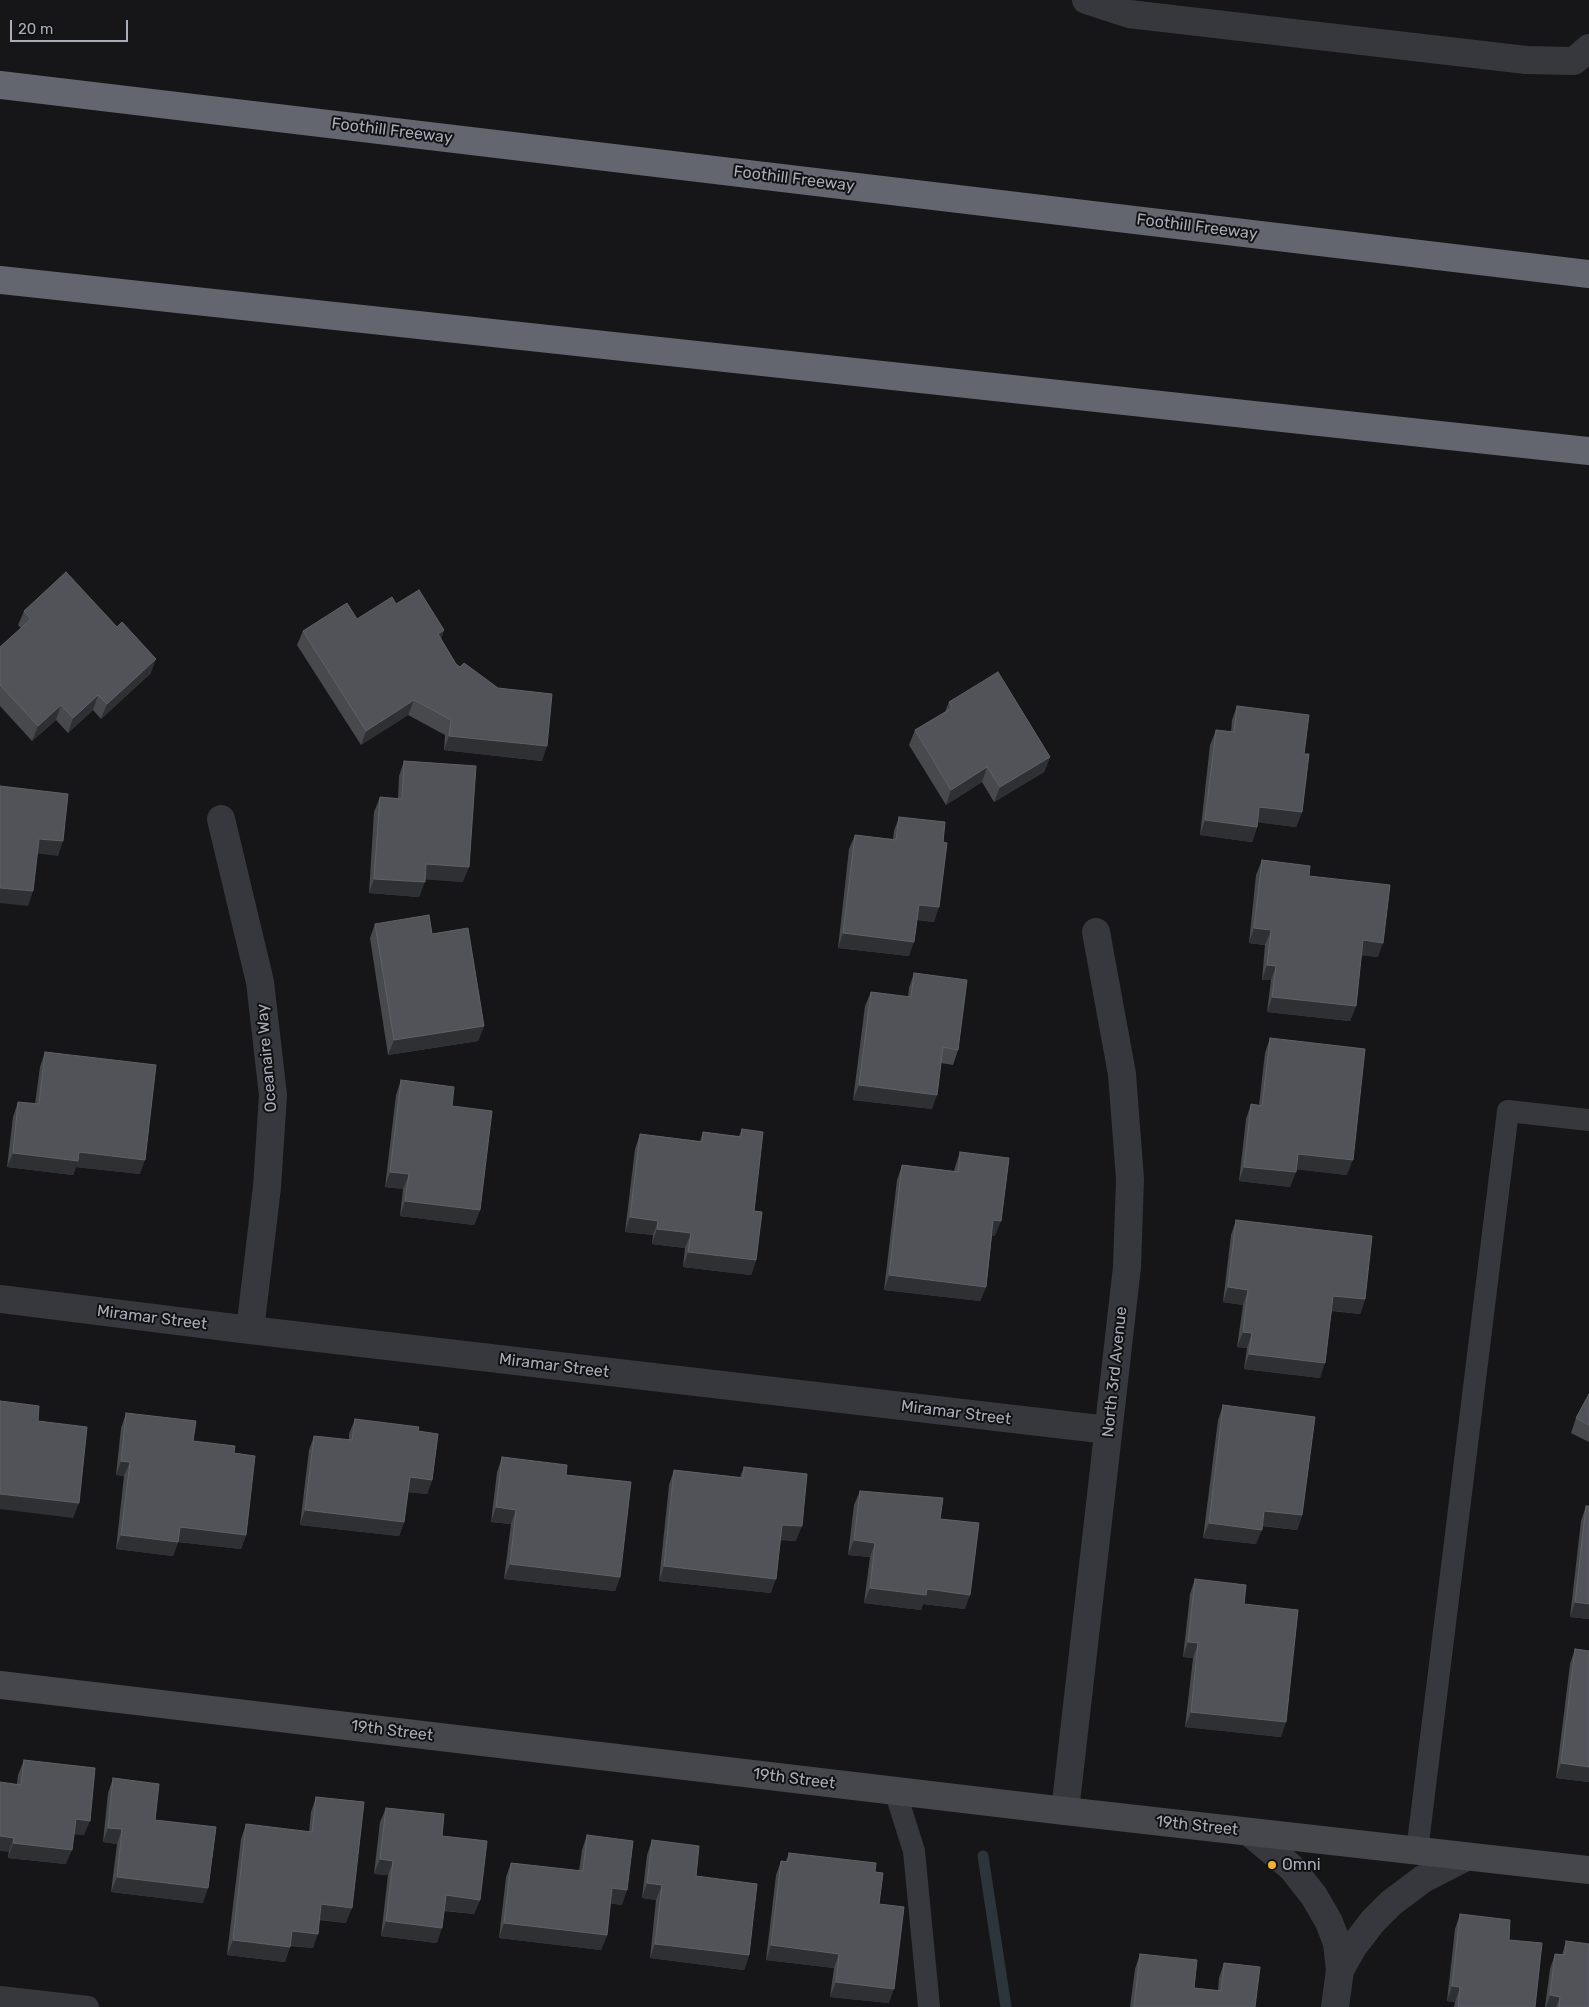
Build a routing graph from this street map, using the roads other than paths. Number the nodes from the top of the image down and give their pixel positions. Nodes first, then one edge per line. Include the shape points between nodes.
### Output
1 (1086, 0) edge
2 (1589, 48) edge
3 (0, 85) edge
4 (1589, 274) edge
5 (0, 280) edge
6 (1589, 451) edge
7 (221, 819) dead end
8 (1096, 932) dead end
9 (1589, 1120) edge
10 (0, 1299) edge
11 (250, 1330) junction
12 (1108, 1430) junction
13 (0, 1685) edge
14 (895, 1791) junction
15 (1065, 1811) junction
16 (1249, 1832) junction
17 (1417, 1851) junction
18 (1466, 1857) junction
19 (1589, 1870) edge
20 (1340, 1970) junction
21 (0, 1997) edge
22 (88, 2007) edge
23 (930, 2007) edge
24 (1335, 2007) edge

1 - 2 street via 1129,14 1526,60 1574,61
3 - 4 highway, Foothill Freeway
5 - 6 highway
7 - 11 street, Oceanaire Way via 260,982 273,1095 267,1187
8 - 12 street, North 3rd Avenue via 1122,1074 1130,1179 1127,1266
9 - 17 lane via 1508,1111
10 - 11 street, Miramar Street
11 - 12 street, Miramar Street
12 - 15 street, North 3rd Avenue
13 - 14 main road, 19th Street
14 - 15 main road, 19th Street
14 - 23 lane via 914,1851
15 - 16 main road, 19th Street
16 - 17 main road, 19th Street
16 - 20 street via 1292,1868 1314,1896 1337,1943
17 - 18 main road, 19th Street
18 - 19 main road, 19th Street
18 - 20 street via 1422,1879 1391,1903 1353,1947
20 - 24 street
21 - 22 lane

